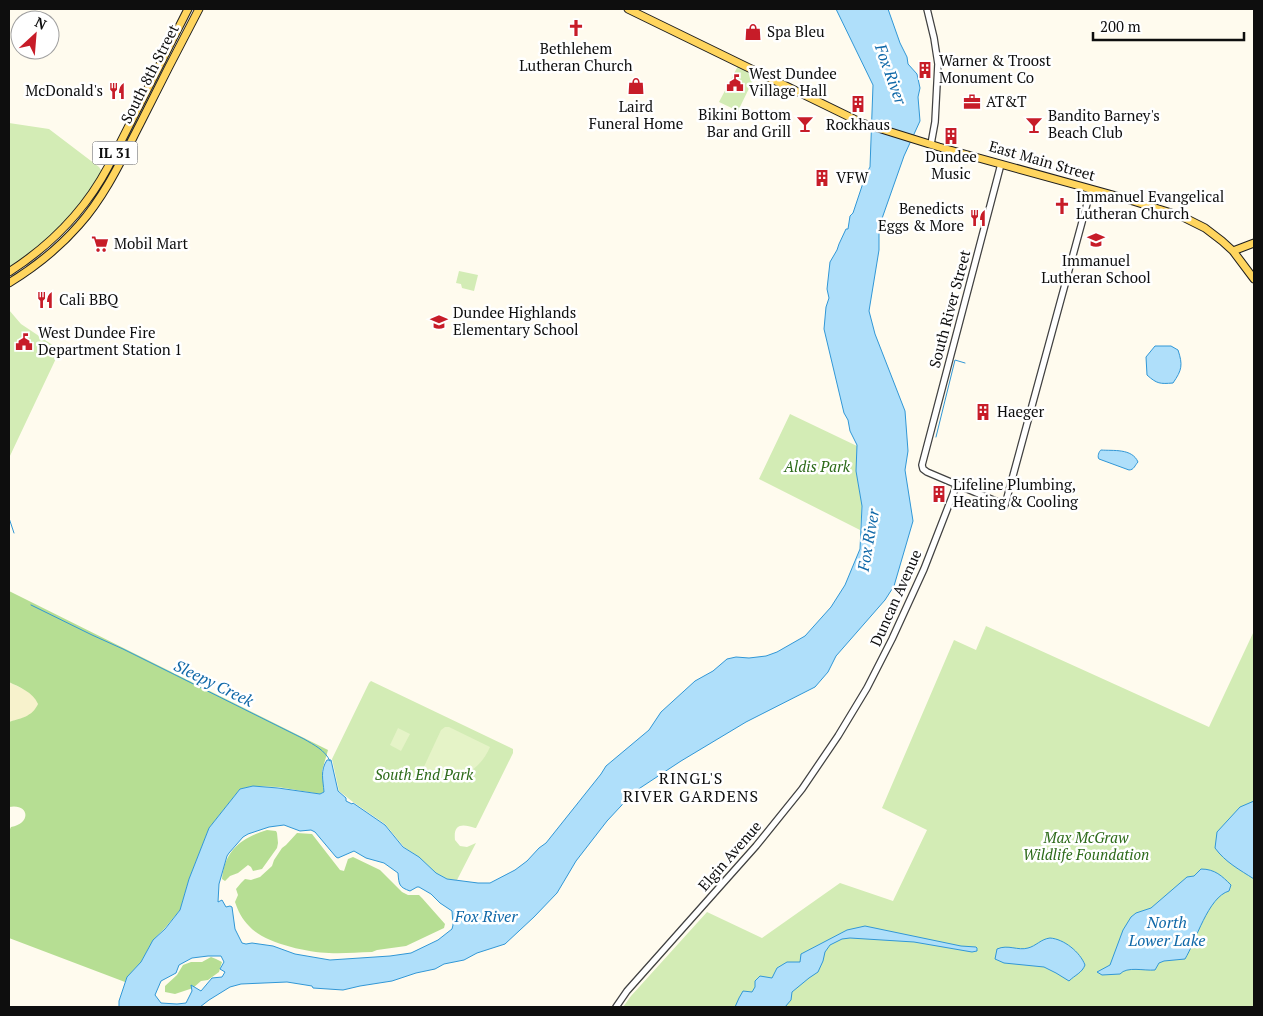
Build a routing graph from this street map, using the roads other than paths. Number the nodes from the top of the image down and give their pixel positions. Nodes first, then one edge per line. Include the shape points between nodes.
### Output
1 (188, 9) edge
2 (199, 9) edge
3 (628, 9) edge
4 (927, 9) edge
5 (931, 144) junction
6 (1001, 164) junction
7 (1091, 189) junction
8 (1254, 243) edge
9 (1233, 251) junction
10 (9, 272) edge
11 (1254, 279) edge
12 (9, 283) edge
13 (957, 484) junction
14 (849, 718) joint
15 (616, 1007) edge

1 - 10 main road, South 8th Street / IL 31 via 95,189 58,234
2 - 12 main road, South 8th Street via 103,193 64,241
3 - 5 main road, East Main Street via 865,124
4 - 5 street via 938,64
5 - 6 main road, East Main Street
6 - 7 main road, East Main Street
6 - 13 street, South River Street via 922,461 925,471
7 - 9 main road, East Main Street via 1181,216 1210,232
7 - 13 street via 1005,505
8 - 9 main road
9 - 11 main road, East Main Street
13 - 14 street, Duncan Avenue via 892,639
14 - 15 street, Elgin Avenue via 778,820

